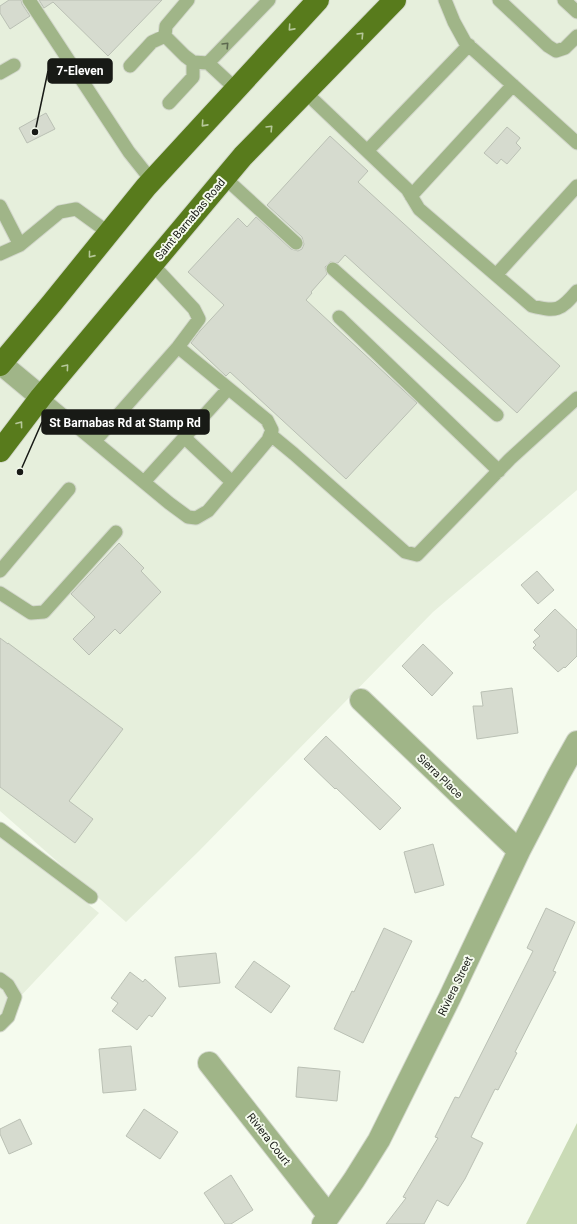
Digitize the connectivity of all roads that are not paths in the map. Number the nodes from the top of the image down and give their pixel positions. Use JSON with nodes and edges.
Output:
{"nodes":[{"id":1,"x":29,"y":0,"type":"edge"},
{"id":2,"x":188,"y":0,"type":"edge"},
{"id":3,"x":269,"y":0,"type":"edge"},
{"id":4,"x":318,"y":0,"type":"edge"},
{"id":5,"x":395,"y":0,"type":"edge"},
{"id":6,"x":445,"y":0,"type":"edge"},
{"id":7,"x":499,"y":0,"type":"edge"},
{"id":8,"x":564,"y":0,"type":"edge"},
{"id":9,"x":577,"y":12,"type":"edge"},
{"id":10,"x":165,"y":36,"type":"junction"},
{"id":11,"x":577,"y":36,"type":"edge"},
{"id":12,"x":469,"y":45,"type":"junction"},
{"id":13,"x":193,"y":62,"type":"junction"},
{"id":14,"x":208,"y":63,"type":"junction"},
{"id":15,"x":14,"y":65,"type":"dead end"},
{"id":16,"x":130,"y":66,"type":"dead end"},
{"id":17,"x":0,"y":74,"type":"edge"},
{"id":18,"x":513,"y":85,"type":"junction"},
{"id":19,"x":236,"y":89,"type":"junction"},
{"id":20,"x":305,"y":92,"type":"junction"},
{"id":21,"x":169,"y":103,"type":"dead end"},
{"id":22,"x":577,"y":143,"type":"edge"},
{"id":23,"x":367,"y":151,"type":"junction"},
{"id":24,"x":225,"y":178,"type":"junction"},
{"id":25,"x":152,"y":181,"type":"junction"},
{"id":26,"x":577,"y":186,"type":"edge"},
{"id":27,"x":412,"y":196,"type":"junction"},
{"id":28,"x":0,"y":206,"type":"edge"},
{"id":29,"x":109,"y":233,"type":"junction"},
{"id":30,"x":296,"y":243,"type":"dead end"},
{"id":31,"x":20,"y":245,"type":"junction"},
{"id":32,"x":0,"y":254,"type":"edge"},
{"id":33,"x":152,"y":264,"type":"junction"},
{"id":34,"x":332,"y":269,"type":"dead end"},
{"id":35,"x":496,"y":275,"type":"junction"},
{"id":36,"x":577,"y":291,"type":"edge"},
{"id":37,"x":339,"y":316,"type":"dead end"},
{"id":38,"x":178,"y":347,"type":"junction"},
{"id":39,"x":0,"y":364,"type":"edge"},
{"id":40,"x":228,"y":388,"type":"junction"},
{"id":41,"x":41,"y":397,"type":"junction"},
{"id":42,"x":577,"y":398,"type":"edge"},
{"id":43,"x":497,"y":415,"type":"dead end"},
{"id":44,"x":271,"y":435,"type":"junction"},
{"id":45,"x":185,"y":438,"type":"junction"},
{"id":46,"x":95,"y":442,"type":"junction"},
{"id":47,"x":0,"y":451,"type":"edge"},
{"id":48,"x":499,"y":471,"type":"junction"},
{"id":49,"x":144,"y":482,"type":"junction"},
{"id":50,"x":232,"y":482,"type":"junction"},
{"id":51,"x":69,"y":489,"type":"dead end"},
{"id":52,"x":116,"y":532,"type":"dead end"},
{"id":53,"x":0,"y":571,"type":"edge"},
{"id":54,"x":0,"y":593,"type":"edge"},
{"id":55,"x":361,"y":700,"type":"dead end"},
{"id":56,"x":577,"y":742,"type":"edge"},
{"id":57,"x":0,"y":829,"type":"edge"},
{"id":58,"x":519,"y":851,"type":"junction"},
{"id":59,"x":91,"y":897,"type":"dead end"},
{"id":60,"x":0,"y":979,"type":"edge"},
{"id":61,"x":0,"y":1025,"type":"edge"},
{"id":62,"x":209,"y":1063,"type":"dead end"},
{"id":63,"x":326,"y":1220,"type":"edge"}],
"edges":[{"from":1,"to":25,"type":"lane"},
{"from":2,"to":10,"type":"lane"},
{"from":14,"to":3,"type":"lane","one_way":true},
{"from":4,"to":19,"type":"main road","one_way":true},
{"from":20,"to":5,"type":"main road","name":"Saint Barnabas Road","one_way":true},
{"from":6,"to":12,"type":"lane"},
{"from":7,"to":11,"type":"lane"},
{"from":8,"to":9,"type":"lane"},
{"from":10,"to":13,"type":"lane"},
{"from":10,"to":16,"type":"lane"},
{"from":12,"to":18,"type":"lane"},
{"from":12,"to":23,"type":"lane"},
{"from":13,"to":14,"type":"lane"},
{"from":13,"to":21,"type":"lane"},
{"from":14,"to":19,"type":"lane"},
{"from":15,"to":17,"type":"lane"},
{"from":18,"to":22,"type":"lane"},
{"from":18,"to":27,"type":"lane"},
{"from":19,"to":25,"type":"main road","one_way":true},
{"from":20,"to":23,"type":"lane"},
{"from":24,"to":20,"type":"main road","name":"Saint Barnabas Road","one_way":true},
{"from":23,"to":27,"type":"lane"},
{"from":24,"to":30,"type":"lane"},
{"from":24,"to":33,"type":"main road","name":"Saint Barnabas Road"},
{"from":25,"to":29,"type":"main road"},
{"from":26,"to":35,"type":"lane"},
{"from":27,"to":35,"type":"lane"},
{"from":28,"to":31,"type":"lane"},
{"from":29,"to":31,"type":"lane"},
{"from":29,"to":39,"type":"main road","one_way":true},
{"from":31,"to":32,"type":"lane"},
{"from":33,"to":38,"type":"lane"},
{"from":41,"to":33,"type":"main road","name":"Saint Barnabas Road","one_way":true},
{"from":34,"to":43,"type":"lane"},
{"from":35,"to":36,"type":"lane"},
{"from":37,"to":48,"type":"lane"},
{"from":38,"to":40,"type":"lane"},
{"from":38,"to":46,"type":"lane"},
{"from":39,"to":41,"type":"street"},
{"from":40,"to":44,"type":"lane"},
{"from":40,"to":45,"type":"lane"},
{"from":41,"to":46,"type":"lane"},
{"from":47,"to":41,"type":"main road","name":"Saint Barnabas Road","one_way":true},
{"from":42,"to":48,"type":"lane"},
{"from":44,"to":48,"type":"lane"},
{"from":44,"to":50,"type":"lane"},
{"from":45,"to":49,"type":"lane"},
{"from":45,"to":50,"type":"lane"},
{"from":46,"to":49,"type":"lane"},
{"from":49,"to":50,"type":"lane"},
{"from":51,"to":53,"type":"lane"},
{"from":52,"to":54,"type":"lane"},
{"from":55,"to":58,"type":"street","name":"Sierra Place"},
{"from":56,"to":58,"type":"street","name":"Riviera Street"},
{"from":57,"to":59,"type":"lane"},
{"from":58,"to":63,"type":"street","name":"Riviera Street"},
{"from":60,"to":61,"type":"lane"},
{"from":62,"to":63,"type":"street","name":"Riviera Court"}]}
